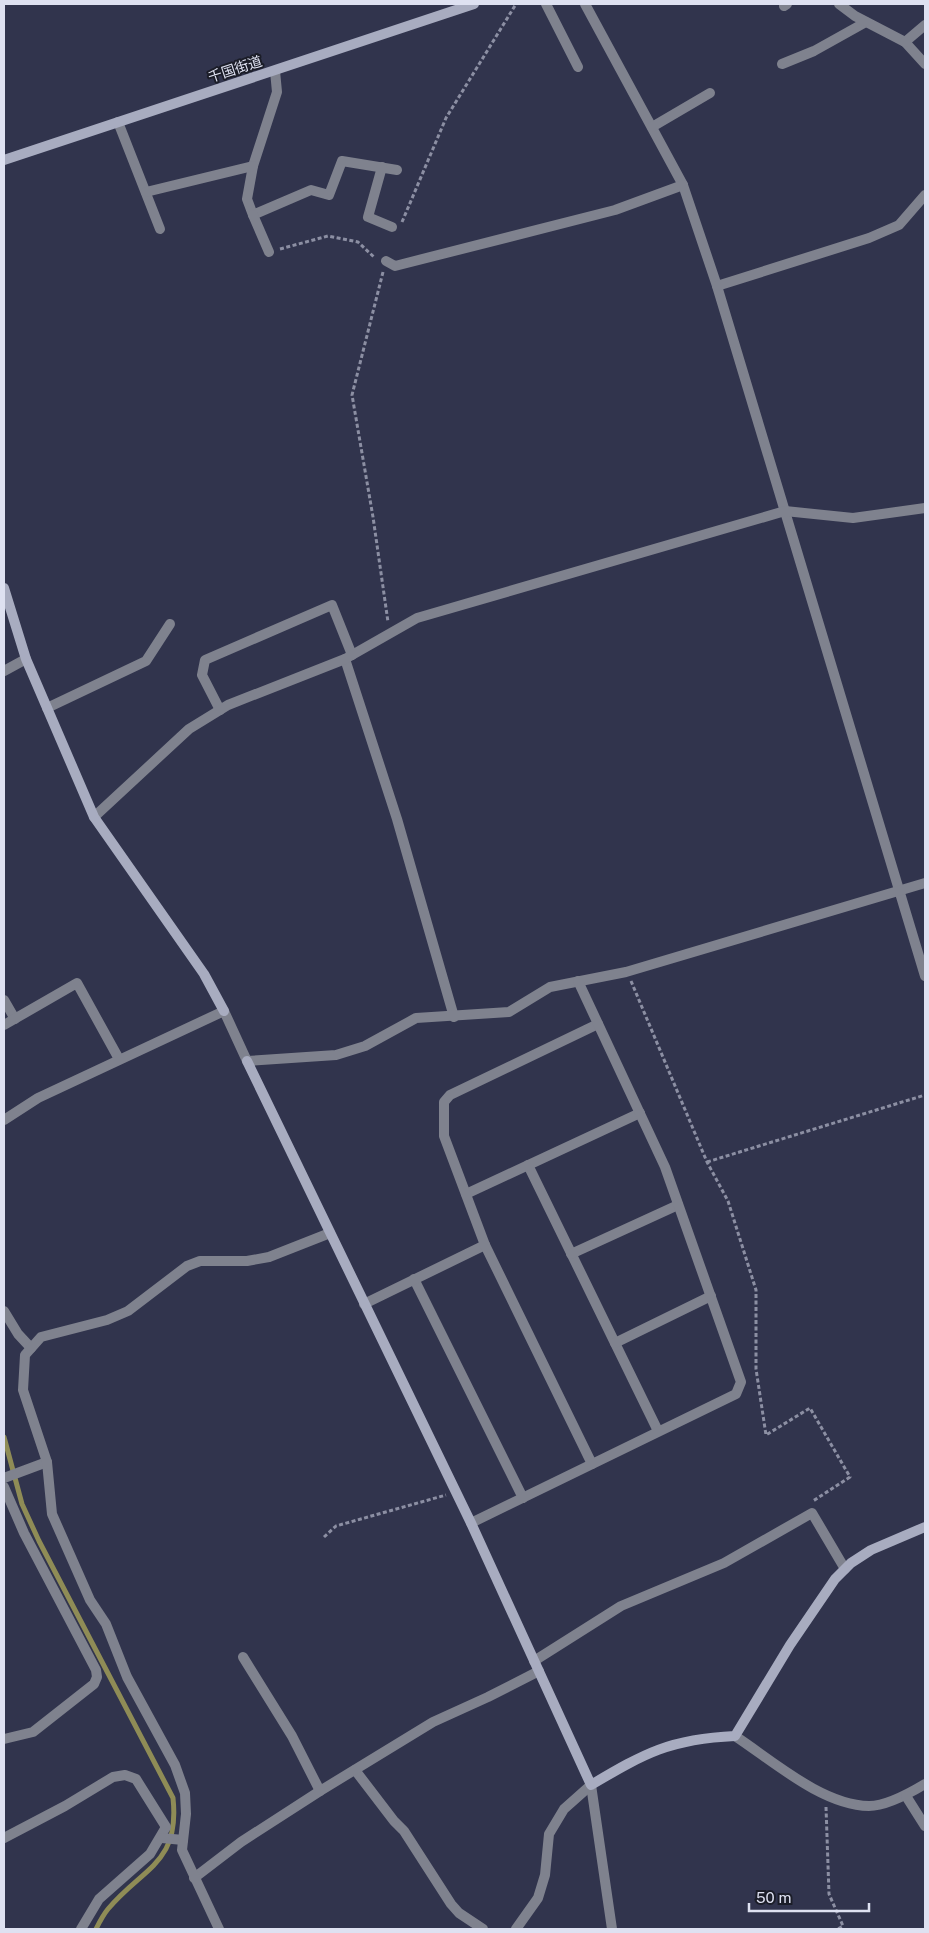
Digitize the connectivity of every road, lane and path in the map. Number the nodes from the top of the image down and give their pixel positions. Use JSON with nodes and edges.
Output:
{"nodes":[{"id":1,"x":474,"y":4,"type":"edge"},
{"id":2,"x":516,"y":4,"type":"edge"},
{"id":3,"x":546,"y":4,"type":"edge"},
{"id":4,"x":585,"y":4,"type":"edge"},
{"id":5,"x":839,"y":4,"type":"edge"},
{"id":6,"x":866,"y":22,"type":"junction"},
{"id":7,"x":925,"y":25,"type":"edge"},
{"id":8,"x":905,"y":42,"type":"junction"},
{"id":9,"x":782,"y":64,"type":"dead end"},
{"id":10,"x":925,"y":64,"type":"edge"},
{"id":11,"x":578,"y":67,"type":"dead end"},
{"id":12,"x":275,"y":71,"type":"junction"},
{"id":13,"x":710,"y":93,"type":"dead end"},
{"id":14,"x":118,"y":122,"type":"junction"},
{"id":15,"x":652,"y":127,"type":"junction"},
{"id":16,"x":4,"y":160,"type":"edge"},
{"id":17,"x":252,"y":166,"type":"junction"},
{"id":18,"x":382,"y":167,"type":"junction"},
{"id":19,"x":397,"y":170,"type":"dead end"},
{"id":20,"x":683,"y":185,"type":"junction"},
{"id":21,"x":146,"y":192,"type":"junction"},
{"id":22,"x":925,"y":195,"type":"edge"},
{"id":23,"x":254,"y":215,"type":"junction"},
{"id":24,"x":396,"y":226,"type":"joint"},
{"id":25,"x":160,"y":229,"type":"dead end"},
{"id":26,"x":269,"y":252,"type":"joint"},
{"id":27,"x":386,"y":261,"type":"junction"},
{"id":28,"x":717,"y":286,"type":"junction"},
{"id":29,"x":925,"y":508,"type":"edge"},
{"id":30,"x":785,"y":511,"type":"junction"},
{"id":31,"x":4,"y":588,"type":"edge"},
{"id":32,"x":170,"y":624,"type":"dead end"},
{"id":33,"x":390,"y":635,"type":"junction"},
{"id":34,"x":348,"y":657,"type":"junction"},
{"id":35,"x":26,"y":659,"type":"junction"},
{"id":36,"x":4,"y":671,"type":"edge"},
{"id":37,"x":48,"y":708,"type":"junction"},
{"id":38,"x":220,"y":710,"type":"junction"},
{"id":39,"x":94,"y":816,"type":"junction"},
{"id":40,"x":925,"y":883,"type":"edge"},
{"id":41,"x":899,"y":889,"type":"junction"},
{"id":42,"x":626,"y":972,"type":"junction"},
{"id":43,"x":925,"y":976,"type":"edge"},
{"id":44,"x":578,"y":981,"type":"junction"},
{"id":45,"x":4,"y":1000,"type":"edge"},
{"id":46,"x":224,"y":1011,"type":"junction"},
{"id":47,"x":454,"y":1017,"type":"junction"},
{"id":48,"x":15,"y":1019,"type":"junction"},
{"id":49,"x":598,"y":1024,"type":"junction"},
{"id":50,"x":4,"y":1025,"type":"edge"},
{"id":51,"x":119,"y":1058,"type":"junction"},
{"id":52,"x":247,"y":1062,"type":"junction"},
{"id":53,"x":925,"y":1095,"type":"edge"},
{"id":54,"x":640,"y":1113,"type":"junction"},
{"id":55,"x":4,"y":1120,"type":"edge"},
{"id":56,"x":707,"y":1162,"type":"junction"},
{"id":57,"x":528,"y":1165,"type":"junction"},
{"id":58,"x":466,"y":1194,"type":"junction"},
{"id":59,"x":678,"y":1205,"type":"junction"},
{"id":60,"x":330,"y":1233,"type":"junction"},
{"id":61,"x":485,"y":1245,"type":"junction"},
{"id":62,"x":571,"y":1254,"type":"junction"},
{"id":63,"x":414,"y":1279,"type":"junction"},
{"id":64,"x":711,"y":1296,"type":"junction"},
{"id":65,"x":364,"y":1304,"type":"junction"},
{"id":66,"x":4,"y":1311,"type":"edge"},
{"id":67,"x":615,"y":1343,"type":"junction"},
{"id":68,"x":31,"y":1348,"type":"junction"},
{"id":69,"x":658,"y":1432,"type":"junction"},
{"id":70,"x":46,"y":1462,"type":"junction"},
{"id":71,"x":592,"y":1464,"type":"junction"},
{"id":72,"x":6,"y":1477,"type":"edge"},
{"id":73,"x":4,"y":1487,"type":"edge"},
{"id":74,"x":456,"y":1492,"type":"junction"},
{"id":75,"x":522,"y":1498,"type":"junction"},
{"id":76,"x":812,"y":1512,"type":"junction"},
{"id":77,"x":471,"y":1523,"type":"junction"},
{"id":78,"x":925,"y":1527,"type":"edge"},
{"id":79,"x":324,"y":1537,"type":"dead end"},
{"id":80,"x":845,"y":1569,"type":"junction"},
{"id":81,"x":243,"y":1657,"type":"dead end"},
{"id":82,"x":534,"y":1660,"type":"junction"},
{"id":83,"x":539,"y":1671,"type":"junction"},
{"id":84,"x":735,"y":1736,"type":"junction"},
{"id":85,"x":4,"y":1739,"type":"edge"},
{"id":86,"x":355,"y":1770,"type":"junction"},
{"id":87,"x":925,"y":1784,"type":"edge"},
{"id":88,"x":591,"y":1786,"type":"junction"},
{"id":89,"x":320,"y":1791,"type":"junction"},
{"id":90,"x":826,"y":1796,"type":"junction"},
{"id":91,"x":906,"y":1796,"type":"junction"},
{"id":92,"x":925,"y":1826,"type":"edge"},
{"id":93,"x":4,"y":1838,"type":"edge"},
{"id":94,"x":162,"y":1838,"type":"junction"},
{"id":95,"x":183,"y":1840,"type":"junction"},
{"id":96,"x":194,"y":1878,"type":"junction"},
{"id":97,"x":81,"y":1929,"type":"edge"},
{"id":98,"x":219,"y":1929,"type":"edge"},
{"id":99,"x":483,"y":1929,"type":"edge"},
{"id":100,"x":516,"y":1929,"type":"edge"},
{"id":101,"x":612,"y":1929,"type":"edge"},
{"id":102,"x":838,"y":1929,"type":"edge"}],
"edges":[{"from":1,"to":12,"type":"street","name":"千国街道"},
{"from":2,"to":24,"type":"path"},
{"from":3,"to":11,"type":"street"},
{"from":4,"to":15,"type":"street"},
{"from":5,"to":6,"type":"street"},
{"from":6,"to":8,"type":"street"},
{"from":6,"to":9,"type":"street"},
{"from":7,"to":8,"type":"street"},
{"from":8,"to":10,"type":"street"},
{"from":12,"to":14,"type":"street","name":"千国街道"},
{"from":12,"to":17,"type":"street"},
{"from":13,"to":15,"type":"street"},
{"from":14,"to":16,"type":"street","name":"千国街道"},
{"from":14,"to":21,"type":"street"},
{"from":15,"to":20,"type":"street"},
{"from":17,"to":21,"type":"street"},
{"from":17,"to":23,"type":"street"},
{"from":18,"to":19,"type":"street"},
{"from":18,"to":23,"type":"street"},
{"from":18,"to":24,"type":"street"},
{"from":20,"to":27,"type":"street"},
{"from":20,"to":28,"type":"street"},
{"from":21,"to":25,"type":"street"},
{"from":22,"to":28,"type":"street"},
{"from":23,"to":26,"type":"street"},
{"from":26,"to":27,"type":"path"},
{"from":27,"to":33,"type":"path"},
{"from":28,"to":30,"type":"street"},
{"from":29,"to":30,"type":"street"},
{"from":30,"to":33,"type":"street"},
{"from":30,"to":41,"type":"street"},
{"from":31,"to":35,"type":"street"},
{"from":32,"to":37,"type":"street"},
{"from":33,"to":34,"type":"street"},
{"from":34,"to":38,"type":"street"},
{"from":34,"to":38,"type":"street"},
{"from":34,"to":47,"type":"street"},
{"from":35,"to":36,"type":"street"},
{"from":35,"to":37,"type":"street"},
{"from":37,"to":39,"type":"street"},
{"from":38,"to":39,"type":"street"},
{"from":39,"to":46,"type":"street"},
{"from":40,"to":41,"type":"street"},
{"from":41,"to":42,"type":"street"},
{"from":41,"to":43,"type":"street"},
{"from":42,"to":44,"type":"street"},
{"from":42,"to":56,"type":"path"},
{"from":44,"to":47,"type":"street"},
{"from":44,"to":49,"type":"street"},
{"from":45,"to":48,"type":"street"},
{"from":46,"to":51,"type":"street"},
{"from":46,"to":52,"type":"street"},
{"from":47,"to":52,"type":"street"},
{"from":48,"to":50,"type":"street"},
{"from":48,"to":51,"type":"street"},
{"from":49,"to":54,"type":"street"},
{"from":49,"to":58,"type":"street"},
{"from":51,"to":55,"type":"street"},
{"from":52,"to":60,"type":"street"},
{"from":53,"to":56,"type":"path"},
{"from":54,"to":57,"type":"street"},
{"from":54,"to":59,"type":"street"},
{"from":56,"to":76,"type":"path"},
{"from":57,"to":58,"type":"street"},
{"from":57,"to":62,"type":"street"},
{"from":58,"to":61,"type":"street"},
{"from":59,"to":62,"type":"street"},
{"from":59,"to":64,"type":"street"},
{"from":60,"to":65,"type":"street"},
{"from":60,"to":68,"type":"street"},
{"from":61,"to":63,"type":"street"},
{"from":61,"to":71,"type":"street"},
{"from":62,"to":67,"type":"street"},
{"from":63,"to":65,"type":"street"},
{"from":63,"to":75,"type":"street"},
{"from":64,"to":67,"type":"street"},
{"from":64,"to":69,"type":"street"},
{"from":65,"to":74,"type":"street"},
{"from":66,"to":68,"type":"street"},
{"from":67,"to":69,"type":"street"},
{"from":68,"to":70,"type":"street"},
{"from":69,"to":71,"type":"street"},
{"from":70,"to":72,"type":"street"},
{"from":70,"to":95,"type":"street"},
{"from":71,"to":75,"type":"street"},
{"from":73,"to":85,"type":"street"},
{"from":74,"to":77,"type":"street"},
{"from":74,"to":79,"type":"path"},
{"from":75,"to":77,"type":"street"},
{"from":76,"to":80,"type":"street"},
{"from":76,"to":82,"type":"street"},
{"from":77,"to":82,"type":"street"},
{"from":78,"to":80,"type":"street"},
{"from":80,"to":84,"type":"street"},
{"from":81,"to":89,"type":"street"},
{"from":82,"to":83,"type":"street"},
{"from":83,"to":86,"type":"street"},
{"from":83,"to":88,"type":"street"},
{"from":84,"to":88,"type":"street"},
{"from":84,"to":90,"type":"street"},
{"from":86,"to":89,"type":"street"},
{"from":86,"to":99,"type":"street"},
{"from":87,"to":91,"type":"street"},
{"from":88,"to":100,"type":"street"},
{"from":88,"to":101,"type":"street"},
{"from":89,"to":96,"type":"street"},
{"from":90,"to":91,"type":"street"},
{"from":90,"to":102,"type":"path"},
{"from":91,"to":92,"type":"street"},
{"from":93,"to":94,"type":"street"},
{"from":94,"to":95,"type":"street"},
{"from":94,"to":97,"type":"street"},
{"from":95,"to":96,"type":"street"},
{"from":96,"to":98,"type":"street"}]}
